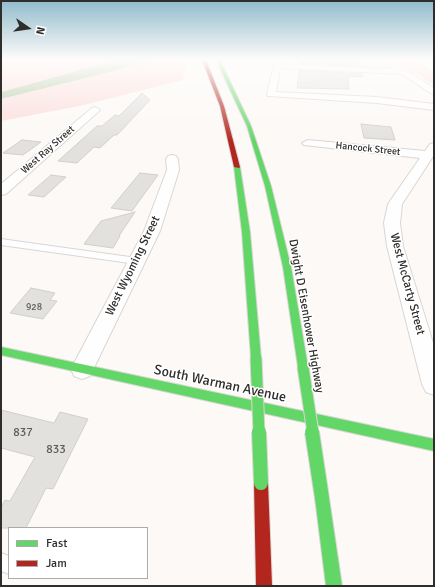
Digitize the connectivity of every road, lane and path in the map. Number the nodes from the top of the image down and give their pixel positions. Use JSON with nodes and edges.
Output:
{"nodes":[{"id":1,"x":215,"y":87,"type":"edge"},
{"id":2,"x":231,"y":87,"type":"edge"},
{"id":3,"x":272,"y":87,"type":"edge"},
{"id":4,"x":434,"y":107,"type":"edge"},
{"id":5,"x":95,"y":110,"type":"dead end"},
{"id":6,"x":308,"y":143,"type":"dead end"},
{"id":7,"x":431,"y":151,"type":"edge"},
{"id":8,"x":172,"y":159,"type":"dead end"},
{"id":9,"x":1,"y":191,"type":"edge"},
{"id":10,"x":1,"y":242,"type":"edge"},
{"id":11,"x":137,"y":261,"type":"junction"},
{"id":12,"x":1,"y":351,"type":"edge"},
{"id":13,"x":82,"y":368,"type":"junction"},
{"id":14,"x":434,"y":384,"type":"edge"},
{"id":15,"x":434,"y":445,"type":"edge"},
{"id":16,"x":264,"y":586,"type":"edge"},
{"id":17,"x":334,"y":586,"type":"edge"}],
"edges":[{"from":1,"to":16,"type":"main road","bridge":true},
{"from":2,"to":17,"type":"main road","name":"Dwight D Eisenhower Highway","bridge":true},
{"from":3,"to":4,"type":"street"},
{"from":5,"to":9,"type":"street","name":"West Ray Street"},
{"from":6,"to":7,"type":"street","name":"Hancock Street"},
{"from":7,"to":14,"type":"street","name":"West McCarty Street"},
{"from":8,"to":11,"type":"street","name":"West Wyoming Street"},
{"from":10,"to":11,"type":"lane"},
{"from":11,"to":13,"type":"street","name":"West Wyoming Street"},
{"from":12,"to":13,"type":"main road","name":"South Warman Avenue"},
{"from":13,"to":15,"type":"main road","name":"South Warman Avenue"}]}
